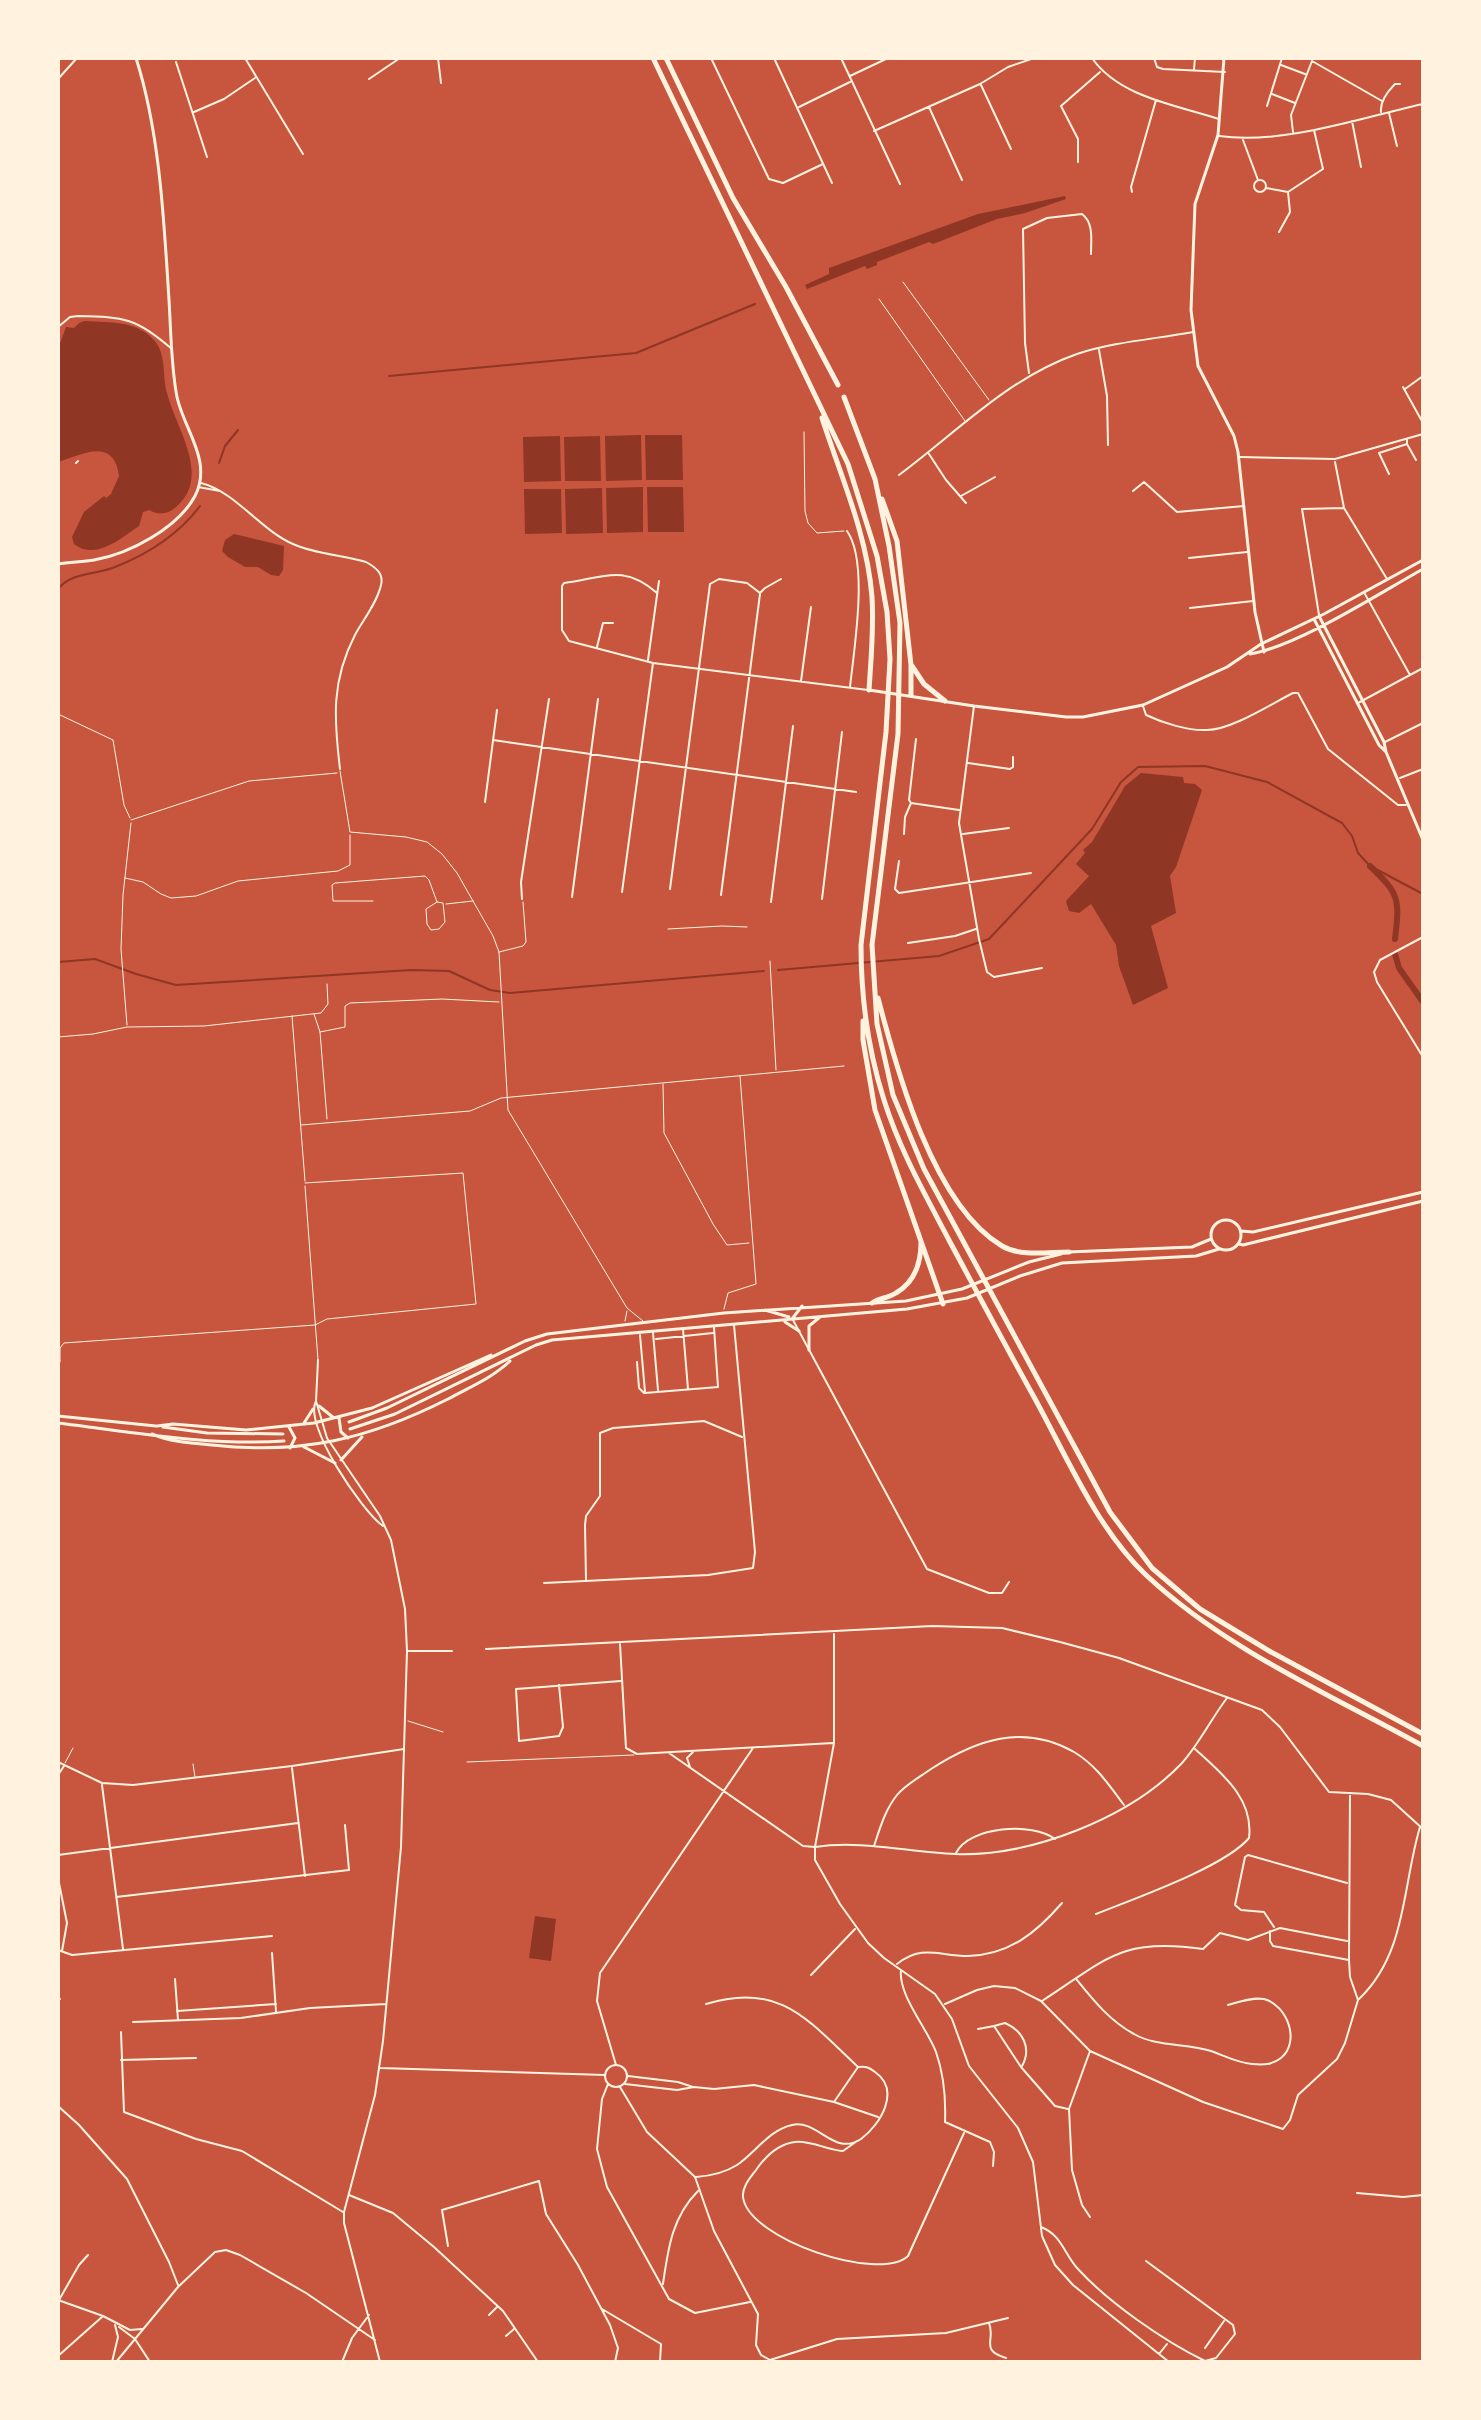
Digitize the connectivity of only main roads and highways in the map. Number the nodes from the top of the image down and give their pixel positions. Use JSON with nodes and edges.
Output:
{"nodes":[{"id":1,"x":136,"y":58,"type":"edge"},
{"id":2,"x":653,"y":58,"type":"edge"},
{"id":3,"x":666,"y":58,"type":"edge"},
{"id":4,"x":1224,"y":58,"type":"edge"},
{"id":5,"x":838,"y":385,"type":"dead end"},
{"id":6,"x":844,"y":397,"type":"dead end"},
{"id":7,"x":817,"y":402,"type":"junction"},
{"id":8,"x":875,"y":479,"type":"junction"},
{"id":9,"x":1421,"y":561,"type":"edge"},
{"id":10,"x":58,"y":564,"type":"edge"},
{"id":11,"x":1423,"y":569,"type":"edge"},
{"id":12,"x":1319,"y":616,"type":"junction"},
{"id":13,"x":1314,"y":619,"type":"junction"},
{"id":14,"x":1323,"y":624,"type":"junction"},
{"id":15,"x":1318,"y":627,"type":"junction"},
{"id":16,"x":1261,"y":644,"type":"junction"},
{"id":17,"x":1264,"y":652,"type":"junction"},
{"id":18,"x":1250,"y":654,"type":"junction"},
{"id":19,"x":911,"y":665,"type":"junction"},
{"id":20,"x":869,"y":690,"type":"joint"},
{"id":21,"x":911,"y":695,"type":"junction"},
{"id":22,"x":945,"y":701,"type":"junction"},
{"id":23,"x":1382,"y":744,"type":"junction"},
{"id":24,"x":1423,"y":840,"type":"edge"},
{"id":25,"x":874,"y":985,"type":"junction"},
{"id":26,"x":864,"y":1008,"type":"junction"},
{"id":27,"x":1423,"y":1192,"type":"edge"},
{"id":28,"x":1423,"y":1201,"type":"edge"},
{"id":29,"x":1241,"y":1231,"type":"junction"},
{"id":30,"x":921,"y":1235,"type":"junction"},
{"id":31,"x":1211,"y":1239,"type":"junction"},
{"id":32,"x":1239,"y":1244,"type":"junction"},
{"id":33,"x":1219,"y":1249,"type":"junction"},
{"id":34,"x":1069,"y":1252,"type":"junction"},
{"id":35,"x":940,"y":1294,"type":"junction"},
{"id":36,"x":872,"y":1303,"type":"junction"},
{"id":37,"x":943,"y":1304,"type":"junction"},
{"id":38,"x":803,"y":1306,"type":"junction"},
{"id":39,"x":762,"y":1310,"type":"junction"},
{"id":40,"x":823,"y":1315,"type":"junction"},
{"id":41,"x":792,"y":1319,"type":"junction"},
{"id":42,"x":781,"y":1320,"type":"junction"},
{"id":43,"x":799,"y":1331,"type":"road end"},
{"id":44,"x":809,"y":1350,"type":"road end"},
{"id":45,"x":496,"y":1355,"type":"junction"},
{"id":46,"x":513,"y":1358,"type":"junction"},
{"id":47,"x":317,"y":1403,"type":"road end"},
{"id":48,"x":313,"y":1409,"type":"road end"},
{"id":49,"x":58,"y":1416,"type":"edge"},
{"id":50,"x":337,"y":1418,"type":"junction"},
{"id":51,"x":349,"y":1422,"type":"dead end"},
{"id":52,"x":58,"y":1423,"type":"edge"},
{"id":53,"x":301,"y":1425,"type":"junction"},
{"id":54,"x":157,"y":1426,"type":"junction"},
{"id":55,"x":289,"y":1427,"type":"junction"},
{"id":56,"x":350,"y":1429,"type":"dead end"},
{"id":57,"x":152,"y":1434,"type":"junction"},
{"id":58,"x":283,"y":1434,"type":"dead end"},
{"id":59,"x":365,"y":1435,"type":"junction"},
{"id":60,"x":348,"y":1438,"type":"junction"},
{"id":61,"x":284,"y":1441,"type":"dead end"},
{"id":62,"x":304,"y":1447,"type":"junction"},
{"id":63,"x":289,"y":1448,"type":"junction"},
{"id":64,"x":341,"y":1460,"type":"road end"},
{"id":65,"x":335,"y":1463,"type":"road end"},
{"id":66,"x":1423,"y":1734,"type":"edge"},
{"id":67,"x":1423,"y":1746,"type":"edge"}],
"edges":[{"from":1,"to":10,"type":"main road"},
{"from":2,"to":7,"type":"highway"},
{"from":3,"to":5,"type":"highway"},
{"from":4,"to":16,"type":"main road"},
{"from":6,"to":8,"type":"highway"},
{"from":7,"to":20,"type":"highway"},
{"from":7,"to":26,"type":"highway"},
{"from":8,"to":19,"type":"highway"},
{"from":8,"to":25,"type":"highway"},
{"from":9,"to":12,"type":"main road"},
{"from":11,"to":14,"type":"main road"},
{"from":12,"to":13,"type":"main road"},
{"from":12,"to":14,"type":"main road"},
{"from":13,"to":15,"type":"main road"},
{"from":13,"to":16,"type":"main road"},
{"from":14,"to":15,"type":"main road"},
{"from":14,"to":23,"type":"main road"},
{"from":15,"to":17,"type":"main road"},
{"from":15,"to":23,"type":"main road"},
{"from":16,"to":17,"type":"main road"},
{"from":16,"to":18,"type":"main road"},
{"from":17,"to":18,"type":"main road"},
{"from":18,"to":22,"type":"main road"},
{"from":19,"to":21,"type":"highway"},
{"from":19,"to":22,"type":"highway"},
{"from":20,"to":21,"type":"main road"},
{"from":21,"to":22,"type":"main road"},
{"from":23,"to":24,"type":"main road"},
{"from":25,"to":34,"type":"highway"},
{"from":25,"to":66,"type":"highway"},
{"from":26,"to":30,"type":"highway"},
{"from":26,"to":67,"type":"highway"},
{"from":27,"to":29,"type":"main road"},
{"from":28,"to":32,"type":"main road"},
{"from":29,"to":31,"type":"main road"},
{"from":29,"to":32,"type":"main road"},
{"from":30,"to":35,"type":"highway"},
{"from":30,"to":36,"type":"highway"},
{"from":31,"to":33,"type":"main road"},
{"from":31,"to":34,"type":"main road"},
{"from":32,"to":33,"type":"main road"},
{"from":33,"to":37,"type":"main road"},
{"from":34,"to":35,"type":"main road"},
{"from":35,"to":36,"type":"main road"},
{"from":35,"to":37,"type":"highway"},
{"from":36,"to":38,"type":"main road"},
{"from":37,"to":40,"type":"main road"},
{"from":38,"to":39,"type":"main road"},
{"from":38,"to":41,"type":"main road"},
{"from":39,"to":41,"type":"main road"},
{"from":39,"to":45,"type":"main road"},
{"from":40,"to":41,"type":"main road"},
{"from":40,"to":44,"type":"main road"},
{"from":41,"to":42,"type":"main road"},
{"from":42,"to":43,"type":"main road"},
{"from":42,"to":46,"type":"main road"},
{"from":45,"to":50,"type":"main road"},
{"from":45,"to":51,"type":"main road"},
{"from":46,"to":56,"type":"main road"},
{"from":46,"to":59,"type":"main road"},
{"from":47,"to":50,"type":"main road"},
{"from":48,"to":53,"type":"main road"},
{"from":49,"to":54,"type":"main road"},
{"from":50,"to":53,"type":"main road"},
{"from":50,"to":60,"type":"main road"},
{"from":52,"to":57,"type":"main road"},
{"from":53,"to":55,"type":"main road"},
{"from":54,"to":55,"type":"main road"},
{"from":54,"to":58,"type":"main road"},
{"from":55,"to":63,"type":"main road"},
{"from":57,"to":61,"type":"main road"},
{"from":57,"to":63,"type":"main road"},
{"from":59,"to":60,"type":"main road"},
{"from":59,"to":64,"type":"main road"},
{"from":60,"to":62,"type":"main road"},
{"from":62,"to":63,"type":"main road"},
{"from":62,"to":65,"type":"main road"}]}
